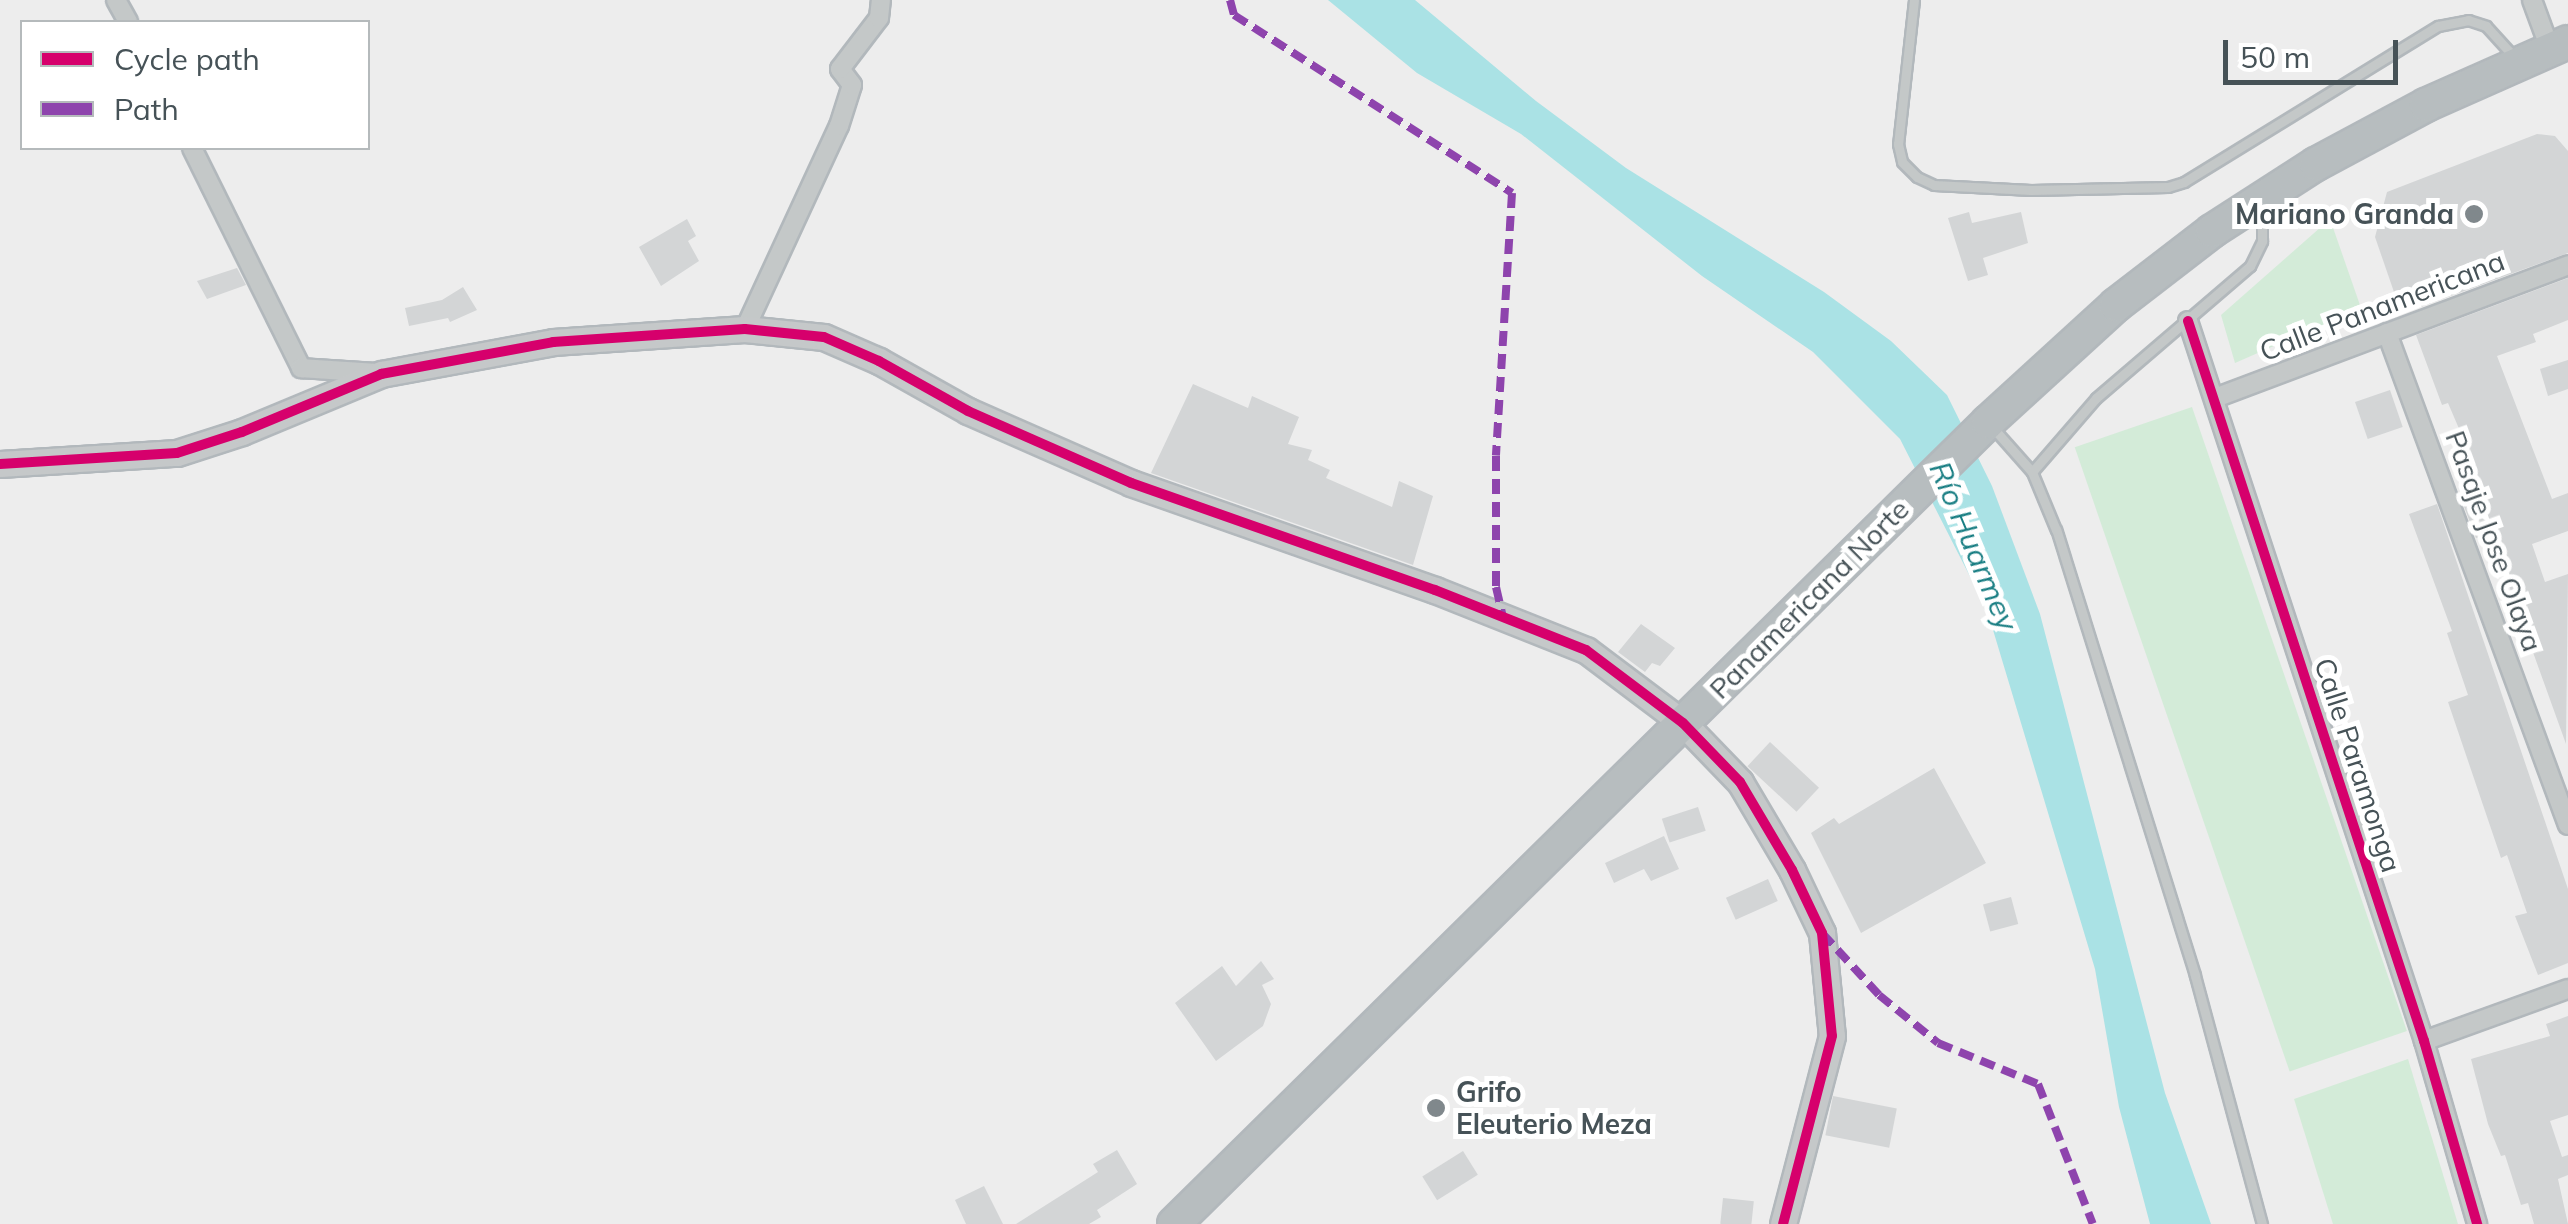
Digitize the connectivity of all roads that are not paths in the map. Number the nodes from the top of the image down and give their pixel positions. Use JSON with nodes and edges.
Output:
{"nodes":[{"id":1,"x":880,"y":0,"type":"edge"},
{"id":2,"x":1914,"y":0,"type":"edge"},
{"id":3,"x":2532,"y":0,"type":"edge"},
{"id":4,"x":2559,"y":46,"type":"edge"},
{"id":5,"x":2519,"y":63,"type":"junction"},
{"id":6,"x":193,"y":150,"type":"edge"},
{"id":7,"x":2262,"y":196,"type":"junction"},
{"id":8,"x":2568,"y":265,"type":"edge"},
{"id":9,"x":2188,"y":322,"type":"junction"},
{"id":10,"x":745,"y":330,"type":"junction"},
{"id":11,"x":2387,"y":333,"type":"junction"},
{"id":12,"x":382,"y":374,"type":"junction"},
{"id":13,"x":2215,"y":398,"type":"junction"},
{"id":14,"x":1988,"y":422,"type":"junction"},
{"id":15,"x":0,"y":464,"type":"edge"},
{"id":16,"x":2032,"y":472,"type":"junction"},
{"id":17,"x":1684,"y":724,"type":"junction"},
{"id":18,"x":2568,"y":825,"type":"edge"},
{"id":19,"x":2568,"y":989,"type":"edge"},
{"id":20,"x":2424,"y":1040,"type":"junction"},
{"id":21,"x":1174,"y":1224,"type":"edge"},
{"id":22,"x":1783,"y":1224,"type":"edge"},
{"id":23,"x":2262,"y":1224,"type":"edge"},
{"id":24,"x":2477,"y":1224,"type":"edge"}],
"edges":[{"from":1,"to":10,"type":"street"},
{"from":2,"to":5,"type":"lane"},
{"from":3,"to":4,"type":"street"},
{"from":4,"to":5,"type":"highway","name":"Panamericana Norte"},
{"from":5,"to":7,"type":"highway","name":"Panamericana Norte"},
{"from":6,"to":12,"type":"street"},
{"from":7,"to":9,"type":"lane"},
{"from":7,"to":14,"type":"highway","name":"Panamericana Norte"},
{"from":8,"to":11,"type":"street","name":"Calle Panamericana"},
{"from":9,"to":13,"type":"street","name":"Calle Paramonga"},
{"from":9,"to":16,"type":"lane"},
{"from":10,"to":12,"type":"street"},
{"from":10,"to":17,"type":"street"},
{"from":11,"to":13,"type":"street","name":"Calle Panamericana"},
{"from":11,"to":18,"type":"street","name":"Pasaje Jose Olaya"},
{"from":12,"to":15,"type":"street"},
{"from":13,"to":20,"type":"street","name":"Calle Paramonga"},
{"from":14,"to":16,"type":"lane"},
{"from":14,"to":17,"type":"highway","name":"Panamericana Norte"},
{"from":16,"to":23,"type":"lane"},
{"from":17,"to":21,"type":"highway","name":"Panamericana Norte"},
{"from":17,"to":22,"type":"street"},
{"from":19,"to":20,"type":"street"},
{"from":20,"to":24,"type":"street","name":"Calle Paramonga"}]}
